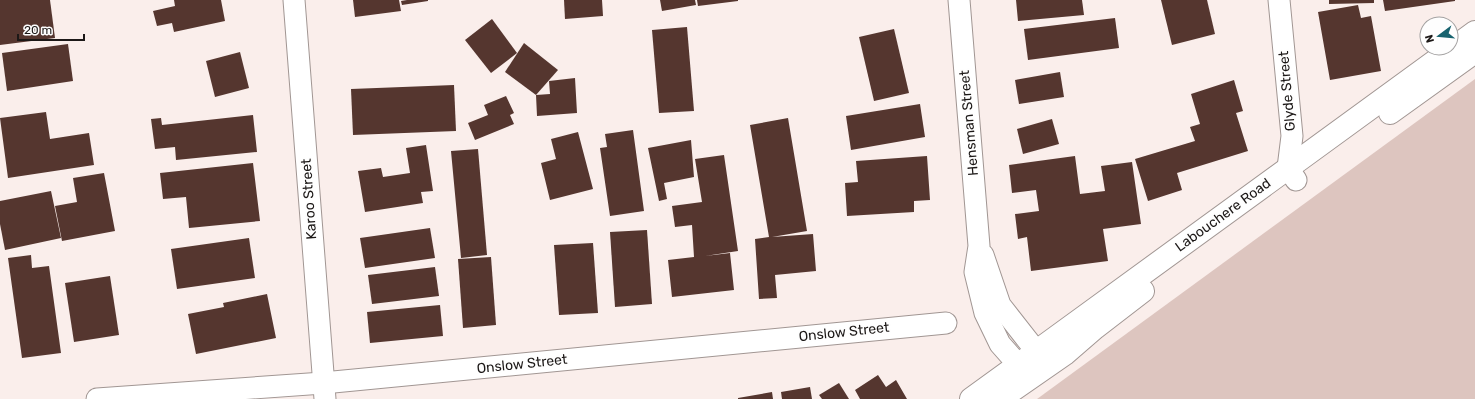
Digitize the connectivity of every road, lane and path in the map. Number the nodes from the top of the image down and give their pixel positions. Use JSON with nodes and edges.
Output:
{"nodes":[{"id":1,"x":294,"y":0,"type":"edge"},
{"id":2,"x":959,"y":0,"type":"edge"},
{"id":3,"x":1279,"y":0,"type":"edge"},
{"id":4,"x":1475,"y":32,"type":"edge"},
{"id":5,"x":1475,"y":52,"type":"edge"},
{"id":6,"x":1292,"y":174,"type":"junction"},
{"id":7,"x":946,"y":322,"type":"dead end"},
{"id":8,"x":1033,"y":365,"type":"junction"},
{"id":9,"x":324,"y":391,"type":"edge"},
{"id":10,"x":97,"y":399,"type":"edge"},
{"id":11,"x":971,"y":399,"type":"edge"},
{"id":12,"x":1000,"y":399,"type":"edge"}],
"edges":[{"from":1,"to":9,"type":"street","name":"Karoo Street"},
{"from":2,"to":8,"type":"street","name":"Hensman Street"},
{"from":3,"to":6,"type":"street","name":"Glyde Street"},
{"from":4,"to":6,"type":"main road","name":"Labouchere Road"},
{"from":5,"to":6,"type":"main road","name":"Labouchere Road"},
{"from":6,"to":8,"type":"main road","name":"Labouchere Road"},
{"from":7,"to":9,"type":"street","name":"Onslow Street"},
{"from":8,"to":11,"type":"main road","name":"Labouchere Road"},
{"from":8,"to":12,"type":"main road","name":"Labouchere Road"},
{"from":9,"to":10,"type":"street","name":"Onslow Street"}]}
